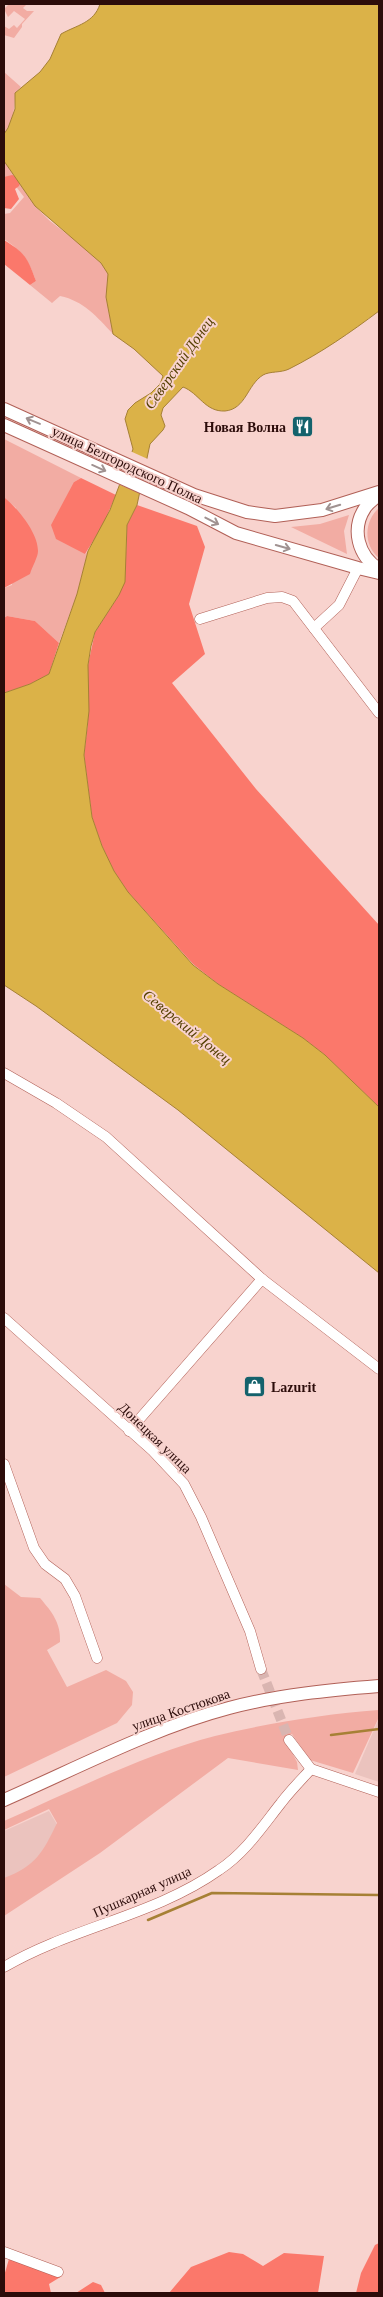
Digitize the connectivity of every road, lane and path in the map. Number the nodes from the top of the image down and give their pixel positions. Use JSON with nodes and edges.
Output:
{"nodes":[{"id":1,"x":4,"y":409,"type":"edge"},
{"id":2,"x":4,"y":425,"type":"edge"},
{"id":3,"x":379,"y":493,"type":"edge"},
{"id":4,"x":358,"y":542,"type":"junction"},
{"id":5,"x":358,"y":568,"type":"junction"},
{"id":6,"x":379,"y":571,"type":"edge"},
{"id":7,"x":200,"y":619,"type":"dead end"},
{"id":8,"x":314,"y":628,"type":"junction"},
{"id":9,"x":379,"y":713,"type":"edge"},
{"id":10,"x":4,"y":1073,"type":"edge"},
{"id":11,"x":262,"y":1279,"type":"junction"},
{"id":12,"x":4,"y":1318,"type":"edge"},
{"id":13,"x":379,"y":1369,"type":"edge"},
{"id":14,"x":129,"y":1431,"type":"junction"},
{"id":15,"x":4,"y":1464,"type":"edge"},
{"id":16,"x":97,"y":1658,"type":"dead end"},
{"id":17,"x":261,"y":1669,"type":"tunnel mouth"},
{"id":18,"x":379,"y":1686,"type":"edge"},
{"id":19,"x":289,"y":1740,"type":"tunnel mouth"},
{"id":20,"x":311,"y":1769,"type":"junction"},
{"id":21,"x":379,"y":1792,"type":"edge"},
{"id":22,"x":4,"y":1800,"type":"edge"},
{"id":23,"x":4,"y":1967,"type":"edge"},
{"id":24,"x":4,"y":2252,"type":"edge"},
{"id":25,"x":58,"y":2272,"type":"dead end"}],
"edges":[{"from":3,"to":1,"type":"main road","name":"улица Белгородского Полка","one_way":true},
{"from":2,"to":5,"type":"main road","name":"улица Белгородского Полка","one_way":true},
{"from":3,"to":4,"type":"main road"},
{"from":4,"to":5,"type":"main road"},
{"from":4,"to":6,"type":"main road"},
{"from":5,"to":6,"type":"main road","name":"улица Белгородского Полка"},
{"from":5,"to":8,"type":"street"},
{"from":7,"to":8,"type":"street"},
{"from":8,"to":9,"type":"street"},
{"from":10,"to":11,"type":"street"},
{"from":11,"to":13,"type":"street"},
{"from":11,"to":14,"type":"street"},
{"from":12,"to":14,"type":"street","name":"Донецкая улица"},
{"from":14,"to":17,"type":"street","name":"Донецкая улица"},
{"from":15,"to":16,"type":"street"},
{"from":18,"to":22,"type":"main road","name":"улица Костюкова"},
{"from":19,"to":20,"type":"street"},
{"from":20,"to":21,"type":"street"},
{"from":20,"to":23,"type":"street","name":"Пушкарная улица"},
{"from":24,"to":25,"type":"street"}]}
